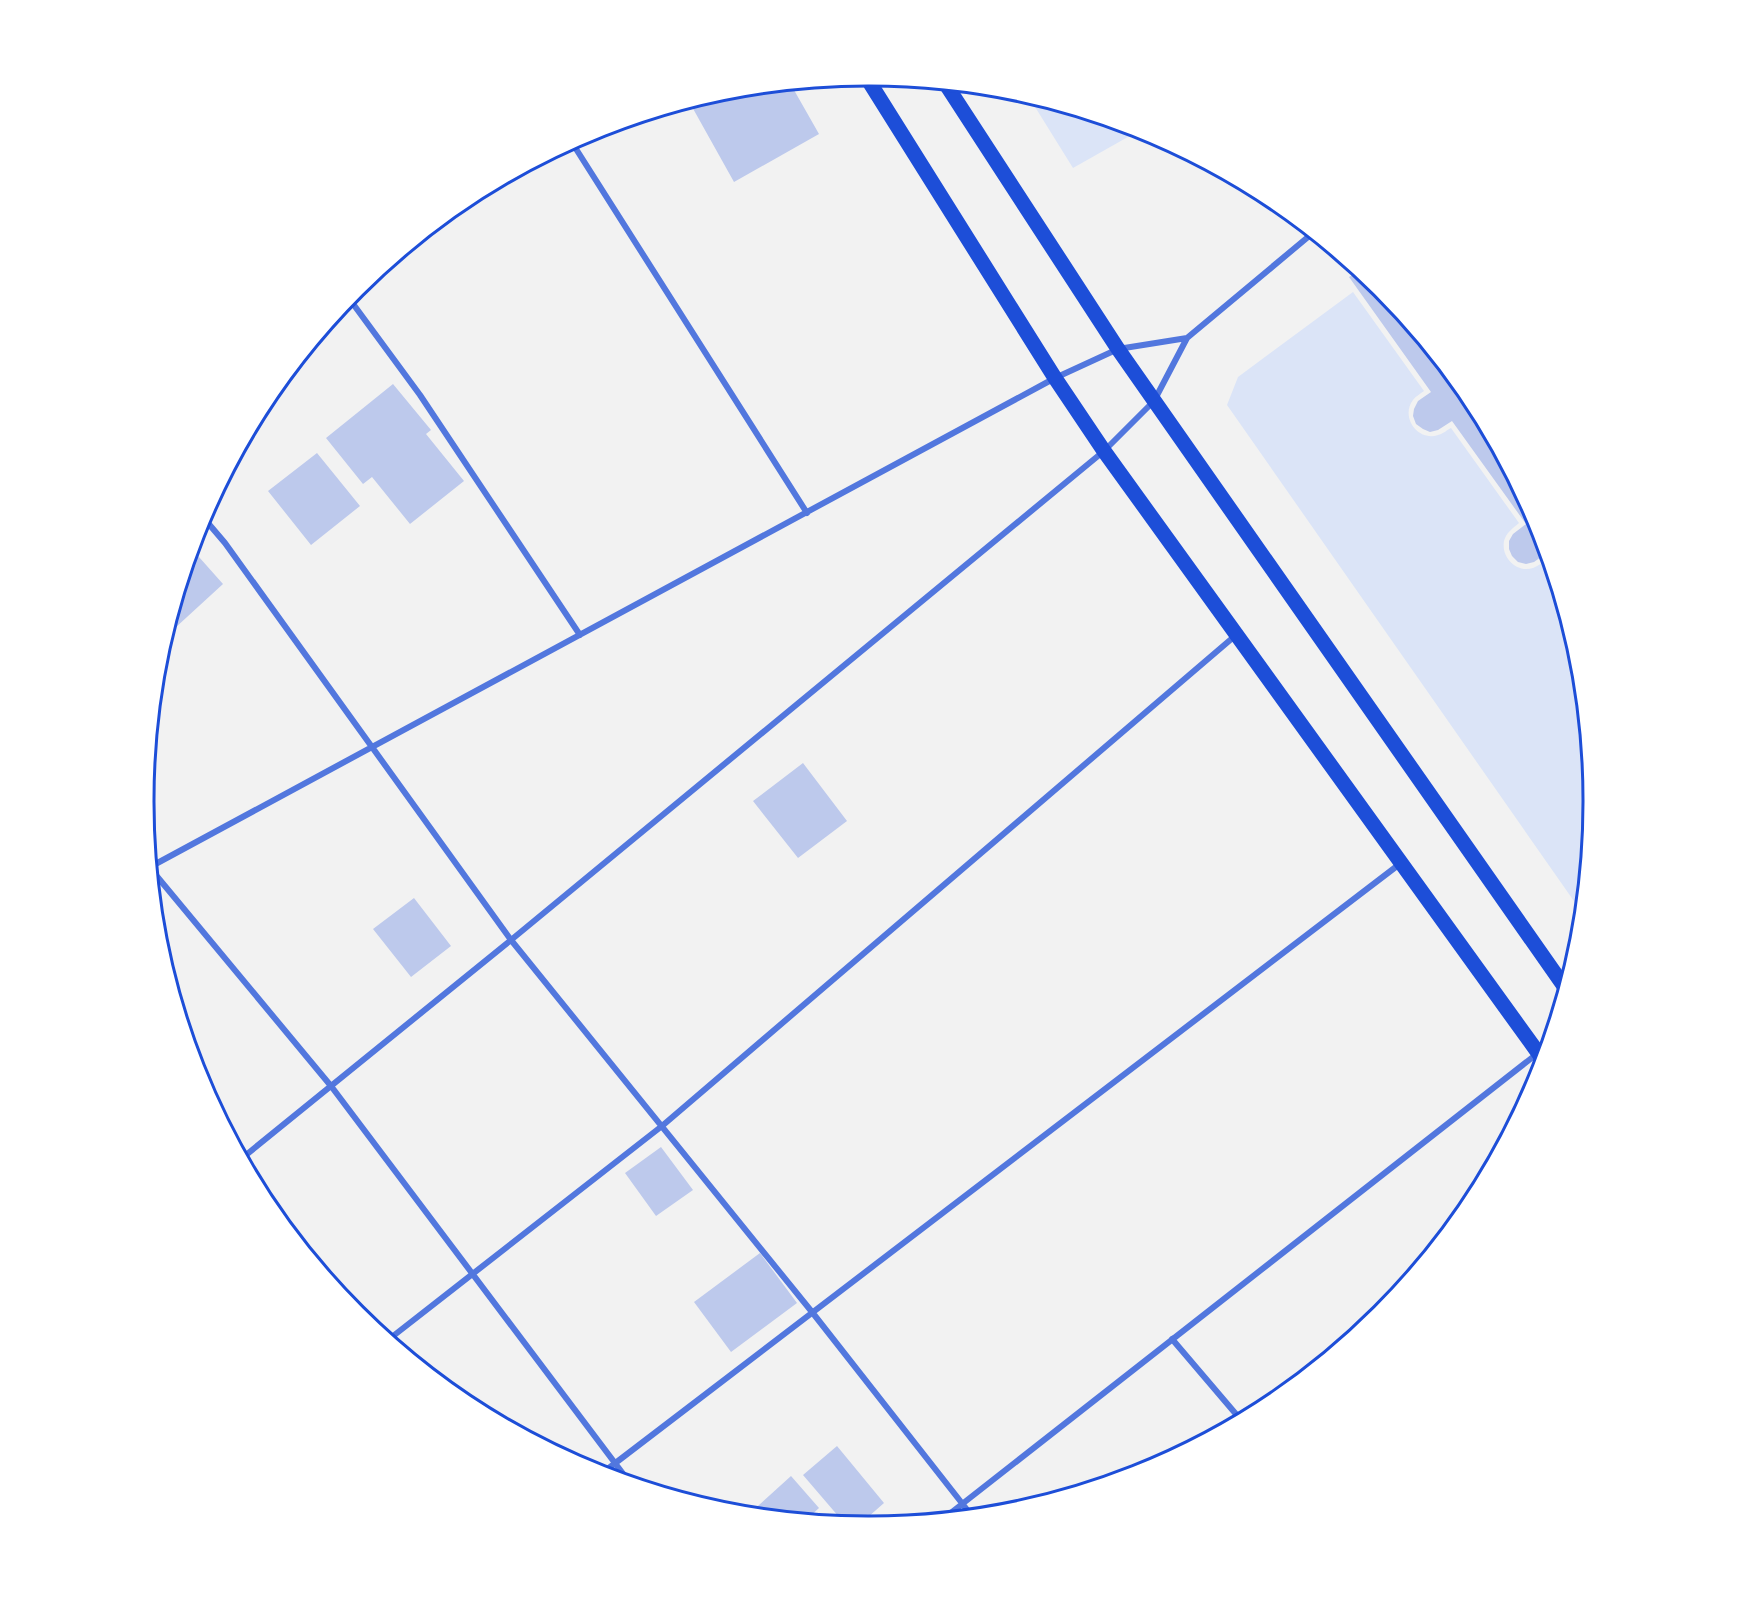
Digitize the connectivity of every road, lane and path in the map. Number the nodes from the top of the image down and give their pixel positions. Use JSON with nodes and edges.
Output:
{"nodes":[{"id":1,"x":872,"y":86,"type":"edge"},
{"id":2,"x":950,"y":91,"type":"edge"},
{"id":3,"x":576,"y":149,"type":"edge"},
{"id":4,"x":1308,"y":237,"type":"edge"},
{"id":5,"x":354,"y":305,"type":"edge"},
{"id":6,"x":1187,"y":338,"type":"junction"},
{"id":7,"x":1118,"y":349,"type":"junction"},
{"id":8,"x":1055,"y":378,"type":"junction"},
{"id":9,"x":1154,"y":401,"type":"junction"},
{"id":10,"x":1104,"y":451,"type":"junction"},
{"id":11,"x":807,"y":513,"type":"junction"},
{"id":12,"x":209,"y":524,"type":"edge"},
{"id":13,"x":1236,"y":634,"type":"junction"},
{"id":14,"x":580,"y":635,"type":"junction"},
{"id":15,"x":373,"y":747,"type":"junction"},
{"id":16,"x":1401,"y":862,"type":"junction"},
{"id":17,"x":157,"y":864,"type":"edge"},
{"id":18,"x":158,"y":878,"type":"edge"},
{"id":19,"x":512,"y":940,"type":"junction"},
{"id":20,"x":1560,"y":981,"type":"edge"},
{"id":21,"x":1538,"y":1051,"type":"edge"},
{"id":22,"x":1534,"y":1062,"type":"edge"},
{"id":23,"x":331,"y":1086,"type":"junction"},
{"id":24,"x":662,"y":1126,"type":"junction"},
{"id":25,"x":247,"y":1154,"type":"edge"},
{"id":26,"x":472,"y":1274,"type":"junction"},
{"id":27,"x":812,"y":1312,"type":"junction"},
{"id":28,"x":394,"y":1335,"type":"edge"},
{"id":29,"x":1173,"y":1339,"type":"junction"},
{"id":30,"x":1236,"y":1413,"type":"edge"},
{"id":31,"x":615,"y":1463,"type":"junction"},
{"id":32,"x":610,"y":1467,"type":"edge"},
{"id":33,"x":621,"y":1471,"type":"edge"},
{"id":34,"x":963,"y":1504,"type":"junction"},
{"id":35,"x":966,"y":1508,"type":"edge"},
{"id":36,"x":955,"y":1510,"type":"edge"}],
"edges":[{"from":1,"to":8,"type":"main road"},
{"from":2,"to":7,"type":"main road"},
{"from":3,"to":11,"type":"street"},
{"from":4,"to":6,"type":"street"},
{"from":5,"to":14,"type":"street"},
{"from":6,"to":7,"type":"street"},
{"from":6,"to":9,"type":"street"},
{"from":7,"to":8,"type":"street"},
{"from":7,"to":9,"type":"main road"},
{"from":8,"to":10,"type":"main road"},
{"from":8,"to":11,"type":"street"},
{"from":9,"to":10,"type":"street"},
{"from":9,"to":20,"type":"main road"},
{"from":10,"to":13,"type":"main road"},
{"from":10,"to":19,"type":"street"},
{"from":11,"to":14,"type":"street"},
{"from":12,"to":15,"type":"street"},
{"from":13,"to":16,"type":"main road"},
{"from":13,"to":24,"type":"street"},
{"from":14,"to":15,"type":"street"},
{"from":15,"to":17,"type":"street"},
{"from":15,"to":19,"type":"street"},
{"from":16,"to":21,"type":"main road"},
{"from":16,"to":27,"type":"street"},
{"from":18,"to":23,"type":"street"},
{"from":19,"to":23,"type":"street"},
{"from":19,"to":24,"type":"street"},
{"from":22,"to":29,"type":"street"},
{"from":23,"to":25,"type":"street"},
{"from":23,"to":26,"type":"street"},
{"from":24,"to":26,"type":"street"},
{"from":24,"to":27,"type":"street"},
{"from":26,"to":28,"type":"street"},
{"from":26,"to":31,"type":"street"},
{"from":27,"to":31,"type":"street"},
{"from":27,"to":34,"type":"street"},
{"from":29,"to":30,"type":"street"},
{"from":29,"to":34,"type":"street"},
{"from":31,"to":32,"type":"street"},
{"from":31,"to":33,"type":"street"},
{"from":34,"to":35,"type":"street"},
{"from":34,"to":36,"type":"street"}]}
